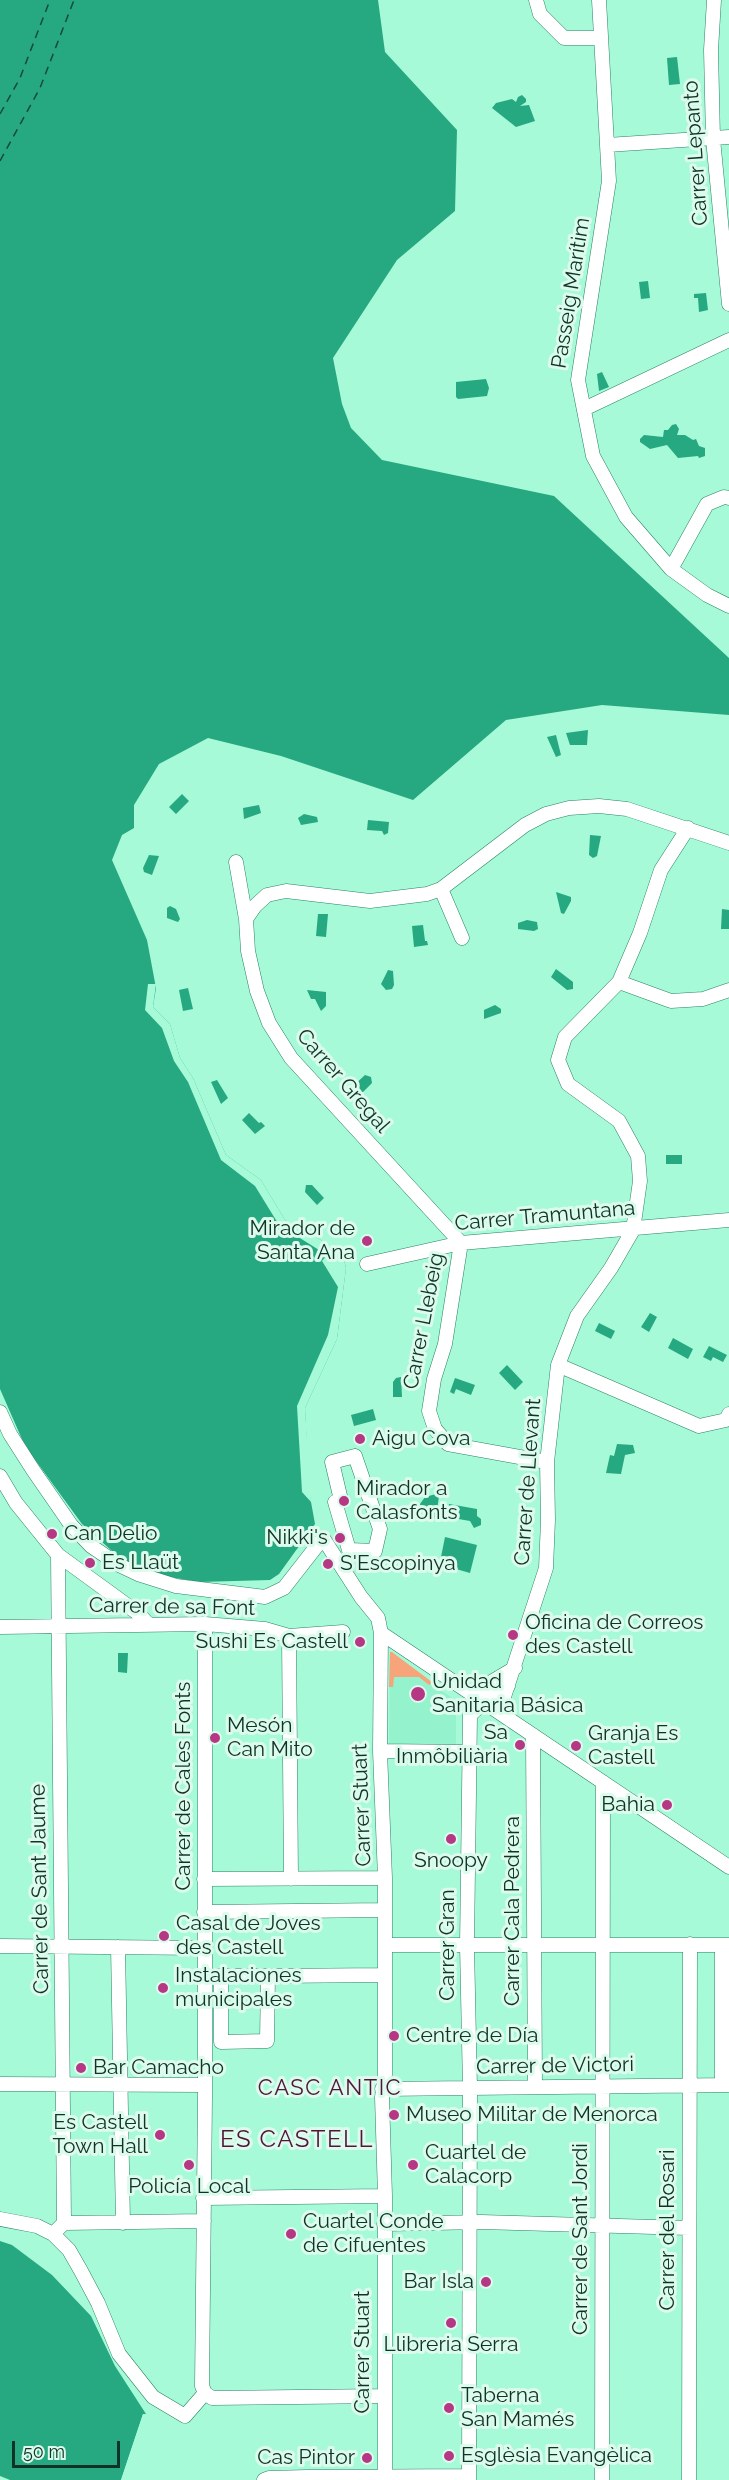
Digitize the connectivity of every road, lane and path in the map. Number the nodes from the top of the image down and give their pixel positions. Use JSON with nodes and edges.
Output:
{"nodes":[{"id":1,"x":536,"y":0,"type":"edge"},
{"id":2,"x":599,"y":0,"type":"edge"},
{"id":3,"x":714,"y":0,"type":"edge"},
{"id":4,"x":601,"y":38,"type":"junction"},
{"id":5,"x":729,"y":137,"type":"edge"},
{"id":6,"x":713,"y":139,"type":"junction"},
{"id":7,"x":607,"y":145,"type":"junction"},
{"id":8,"x":729,"y":304,"type":"edge"},
{"id":9,"x":729,"y":340,"type":"edge"},
{"id":10,"x":584,"y":409,"type":"junction"},
{"id":11,"x":729,"y":498,"type":"edge"},
{"id":12,"x":671,"y":568,"type":"junction"},
{"id":13,"x":729,"y":606,"type":"edge"},
{"id":14,"x":688,"y":828,"type":"junction"},
{"id":15,"x":729,"y":843,"type":"edge"},
{"id":16,"x":236,"y":862,"type":"dead end"},
{"id":17,"x":441,"y":889,"type":"junction"},
{"id":18,"x":246,"y":919,"type":"junction"},
{"id":19,"x":462,"y":938,"type":"dead end"},
{"id":20,"x":619,"y":982,"type":"junction"},
{"id":21,"x":729,"y":990,"type":"edge"},
{"id":22,"x":729,"y":1220,"type":"edge"},
{"id":23,"x":633,"y":1230,"type":"junction"},
{"id":24,"x":461,"y":1243,"type":"junction"},
{"id":25,"x":367,"y":1264,"type":"dead end"},
{"id":26,"x":558,"y":1365,"type":"junction"},
{"id":27,"x":0,"y":1412,"type":"edge"},
{"id":28,"x":729,"y":1414,"type":"edge"},
{"id":29,"x":547,"y":1462,"type":"junction"},
{"id":30,"x":0,"y":1476,"type":"edge"},
{"id":31,"x":375,"y":1551,"type":"joint"},
{"id":32,"x":58,"y":1554,"type":"junction"},
{"id":33,"x":148,"y":1624,"type":"junction"},
{"id":34,"x":205,"y":1624,"type":"junction"},
{"id":35,"x":58,"y":1626,"type":"junction"},
{"id":36,"x":0,"y":1627,"type":"edge"},
{"id":37,"x":343,"y":1632,"type":"dead end"},
{"id":38,"x":381,"y":1633,"type":"junction"},
{"id":39,"x":289,"y":1636,"type":"junction"},
{"id":40,"x":515,"y":1668,"type":"junction"},
{"id":41,"x":508,"y":1686,"type":"junction"},
{"id":42,"x":471,"y":1694,"type":"junction"},
{"id":43,"x":483,"y":1703,"type":"junction"},
{"id":44,"x":499,"y":1713,"type":"junction"},
{"id":45,"x":533,"y":1736,"type":"junction"},
{"id":46,"x":380,"y":1751,"type":"junction"},
{"id":47,"x":471,"y":1752,"type":"junction"},
{"id":48,"x":603,"y":1782,"type":"junction"},
{"id":49,"x":729,"y":1867,"type":"edge"},
{"id":50,"x":385,"y":1878,"type":"junction"},
{"id":51,"x":204,"y":1879,"type":"junction"},
{"id":52,"x":291,"y":1879,"type":"junction"},
{"id":53,"x":385,"y":1910,"type":"junction"},
{"id":54,"x":204,"y":1912,"type":"junction"},
{"id":55,"x":603,"y":1944,"type":"junction"},
{"id":56,"x":690,"y":1944,"type":"junction"},
{"id":57,"x":385,"y":1945,"type":"junction"},
{"id":58,"x":534,"y":1945,"type":"junction"},
{"id":59,"x":726,"y":1945,"type":"edge"},
{"id":60,"x":0,"y":1946,"type":"edge"},
{"id":61,"x":62,"y":1946,"type":"junction"},
{"id":62,"x":467,"y":1946,"type":"junction"},
{"id":63,"x":118,"y":1947,"type":"junction"},
{"id":64,"x":204,"y":1948,"type":"junction"},
{"id":65,"x":385,"y":1975,"type":"junction"},
{"id":66,"x":205,"y":1976,"type":"junction"},
{"id":67,"x":221,"y":1976,"type":"junction"},
{"id":68,"x":268,"y":1976,"type":"junction"},
{"id":69,"x":0,"y":2084,"type":"edge"},
{"id":70,"x":63,"y":2084,"type":"junction"},
{"id":71,"x":120,"y":2085,"type":"junction"},
{"id":72,"x":203,"y":2085,"type":"junction"},
{"id":73,"x":689,"y":2085,"type":"junction"},
{"id":74,"x":726,"y":2085,"type":"edge"},
{"id":75,"x":603,"y":2086,"type":"junction"},
{"id":76,"x":535,"y":2087,"type":"junction"},
{"id":77,"x":470,"y":2088,"type":"junction"},
{"id":78,"x":382,"y":2089,"type":"junction"},
{"id":79,"x":385,"y":2196,"type":"junction"},
{"id":80,"x":203,"y":2198,"type":"junction"},
{"id":81,"x":0,"y":2219,"type":"edge"},
{"id":82,"x":204,"y":2221,"type":"junction"},
{"id":83,"x":470,"y":2222,"type":"junction"},
{"id":84,"x":64,"y":2223,"type":"junction"},
{"id":85,"x":123,"y":2223,"type":"junction"},
{"id":86,"x":384,"y":2224,"type":"junction"},
{"id":87,"x":603,"y":2225,"type":"junction"},
{"id":88,"x":689,"y":2228,"type":"junction"},
{"id":89,"x":53,"y":2234,"type":"junction"},
{"id":90,"x":205,"y":2393,"type":"junction"},
{"id":91,"x":384,"y":2396,"type":"junction"},
{"id":92,"x":385,"y":2478,"type":"edge"},
{"id":93,"x":469,"y":2478,"type":"edge"},
{"id":94,"x":266,"y":2479,"type":"edge"},
{"id":95,"x":602,"y":2480,"type":"edge"},
{"id":96,"x":689,"y":2480,"type":"edge"}],
"edges":[{"from":1,"to":4,"type":"street"},
{"from":2,"to":4,"type":"street","name":"Passeig Marítim"},
{"from":3,"to":6,"type":"street","name":"Carrer Lepanto"},
{"from":4,"to":7,"type":"street","name":"Passeig Marítim"},
{"from":5,"to":6,"type":"street"},
{"from":6,"to":7,"type":"street"},
{"from":6,"to":8,"type":"street","name":"Carrer Lepanto"},
{"from":7,"to":10,"type":"street","name":"Passeig Marítim"},
{"from":9,"to":10,"type":"street"},
{"from":10,"to":12,"type":"street","name":"Passeig Marítim"},
{"from":11,"to":12,"type":"street"},
{"from":12,"to":13,"type":"street","name":"Passeig Marítim"},
{"from":14,"to":15,"type":"street"},
{"from":14,"to":17,"type":"street"},
{"from":14,"to":20,"type":"street","name":"Carrer de Llevant"},
{"from":16,"to":18,"type":"street","name":"Carrer Gregal"},
{"from":17,"to":18,"type":"street"},
{"from":17,"to":19,"type":"street"},
{"from":18,"to":24,"type":"street","name":"Carrer Gregal"},
{"from":20,"to":21,"type":"street"},
{"from":20,"to":23,"type":"street","name":"Carrer de Llevant"},
{"from":22,"to":23,"type":"street","name":"Carrer Tramuntana"},
{"from":23,"to":24,"type":"street","name":"Carrer Tramuntana"},
{"from":23,"to":26,"type":"street","name":"Carrer de Llevant"},
{"from":24,"to":25,"type":"street","name":"Carrer Tramuntana"},
{"from":24,"to":29,"type":"street","name":"Carrer Llebeig"},
{"from":26,"to":28,"type":"street"},
{"from":26,"to":29,"type":"street","name":"Carrer de Llevant"},
{"from":27,"to":38,"type":"street","name":"Carrer Stuart"},
{"from":29,"to":40,"type":"street","name":"Carrer de Llevant"},
{"from":30,"to":32,"type":"street"},
{"from":31,"to":31,"type":"street"},
{"from":32,"to":33,"type":"street"},
{"from":32,"to":35,"type":"street","name":"Carrer de Sant Jaume"},
{"from":33,"to":34,"type":"street","name":"Carrer de sa Font"},
{"from":33,"to":35,"type":"street","name":"Carrer de sa Font"},
{"from":34,"to":39,"type":"street","name":"Carrer de sa Font"},
{"from":34,"to":51,"type":"street","name":"Carrer de Cales Fonts"},
{"from":35,"to":36,"type":"street","name":"Carrer de sa Font"},
{"from":35,"to":61,"type":"street","name":"Carrer de Sant Jaume"},
{"from":37,"to":39,"type":"street","name":"Carrer de sa Font"},
{"from":38,"to":42,"type":"street"},
{"from":38,"to":46,"type":"street","name":"Carrer Stuart"},
{"from":39,"to":52,"type":"street"},
{"from":40,"to":41,"type":"street","name":"Carrer de Llevant"},
{"from":40,"to":42,"type":"street"},
{"from":41,"to":43,"type":"street"},
{"from":41,"to":44,"type":"street","name":"Carrer de Llevant"},
{"from":42,"to":43,"type":"street"},
{"from":43,"to":44,"type":"street"},
{"from":43,"to":47,"type":"street","name":"Carrer Gran"},
{"from":44,"to":45,"type":"street"},
{"from":45,"to":48,"type":"street"},
{"from":45,"to":58,"type":"street","name":"Carrer Cala Pedrera"},
{"from":46,"to":47,"type":"street"},
{"from":46,"to":50,"type":"street","name":"Carrer Stuart"},
{"from":47,"to":62,"type":"street","name":"Carrer Gran"},
{"from":48,"to":49,"type":"street"},
{"from":48,"to":55,"type":"street","name":"Carrer de Sant Jordi"},
{"from":50,"to":52,"type":"street"},
{"from":50,"to":53,"type":"street","name":"Carrer Stuart"},
{"from":51,"to":52,"type":"street"},
{"from":51,"to":54,"type":"street","name":"Carrer de Cales Fonts"},
{"from":53,"to":54,"type":"street"},
{"from":53,"to":57,"type":"street","name":"Carrer Stuart"},
{"from":54,"to":64,"type":"street","name":"Carrer de Cales Fonts"},
{"from":55,"to":56,"type":"street"},
{"from":55,"to":58,"type":"street"},
{"from":55,"to":75,"type":"street","name":"Carrer de Sant Jordi"},
{"from":56,"to":59,"type":"street"},
{"from":56,"to":73,"type":"street","name":"Carrer del Rosari"},
{"from":57,"to":62,"type":"street"},
{"from":57,"to":65,"type":"street","name":"Carrer Stuart"},
{"from":58,"to":62,"type":"street"},
{"from":58,"to":76,"type":"street","name":"Carrer Cala Pedrera"},
{"from":59,"to":74,"type":"street"},
{"from":60,"to":61,"type":"street"},
{"from":61,"to":63,"type":"street"},
{"from":61,"to":70,"type":"street","name":"Carrer de Sant Jaume"},
{"from":62,"to":77,"type":"street","name":"Carrer Gran"},
{"from":63,"to":64,"type":"street"},
{"from":63,"to":71,"type":"street"},
{"from":64,"to":66,"type":"street","name":"Carrer de Cales Fonts"},
{"from":65,"to":68,"type":"street"},
{"from":65,"to":78,"type":"street","name":"Carrer Stuart"},
{"from":66,"to":67,"type":"street"},
{"from":66,"to":72,"type":"street","name":"Carrer de Cales Fonts"},
{"from":67,"to":68,"type":"street"},
{"from":67,"to":68,"type":"street"},
{"from":69,"to":70,"type":"street"},
{"from":70,"to":71,"type":"street"},
{"from":70,"to":84,"type":"street","name":"Carrer de Sant Jaume"},
{"from":71,"to":72,"type":"street"},
{"from":71,"to":85,"type":"street"},
{"from":72,"to":80,"type":"street","name":"Carrer de Cales Fonts"},
{"from":73,"to":74,"type":"street","name":"Carrer de Victori"},
{"from":73,"to":75,"type":"street","name":"Carrer de Victori"},
{"from":73,"to":88,"type":"street","name":"Carrer del Rosari"},
{"from":75,"to":76,"type":"street","name":"Carrer de Victori"},
{"from":75,"to":87,"type":"street","name":"Carrer de Sant Jordi"},
{"from":76,"to":77,"type":"street","name":"Carrer de Victori"},
{"from":77,"to":78,"type":"street","name":"Carrer de Victori"},
{"from":77,"to":83,"type":"street","name":"Carrer Gran"},
{"from":78,"to":79,"type":"street","name":"Carrer Stuart"},
{"from":79,"to":80,"type":"street"},
{"from":79,"to":86,"type":"street","name":"Carrer Stuart"},
{"from":80,"to":82,"type":"street","name":"Carrer de Cales Fonts"},
{"from":81,"to":89,"type":"street"},
{"from":82,"to":85,"type":"street"},
{"from":82,"to":90,"type":"street","name":"Carrer de Cales Fonts"},
{"from":83,"to":86,"type":"street"},
{"from":83,"to":87,"type":"street"},
{"from":83,"to":93,"type":"street","name":"Carrer Gran"},
{"from":84,"to":85,"type":"street"},
{"from":84,"to":89,"type":"street"},
{"from":86,"to":91,"type":"street","name":"Carrer Stuart"},
{"from":87,"to":88,"type":"street"},
{"from":87,"to":95,"type":"street","name":"Carrer de Sant Jordi"},
{"from":88,"to":96,"type":"street","name":"Carrer del Rosari"},
{"from":89,"to":90,"type":"street"},
{"from":90,"to":91,"type":"street"},
{"from":91,"to":92,"type":"street","name":"Carrer Stuart"},
{"from":92,"to":93,"type":"street"},
{"from":92,"to":94,"type":"street"}]}
